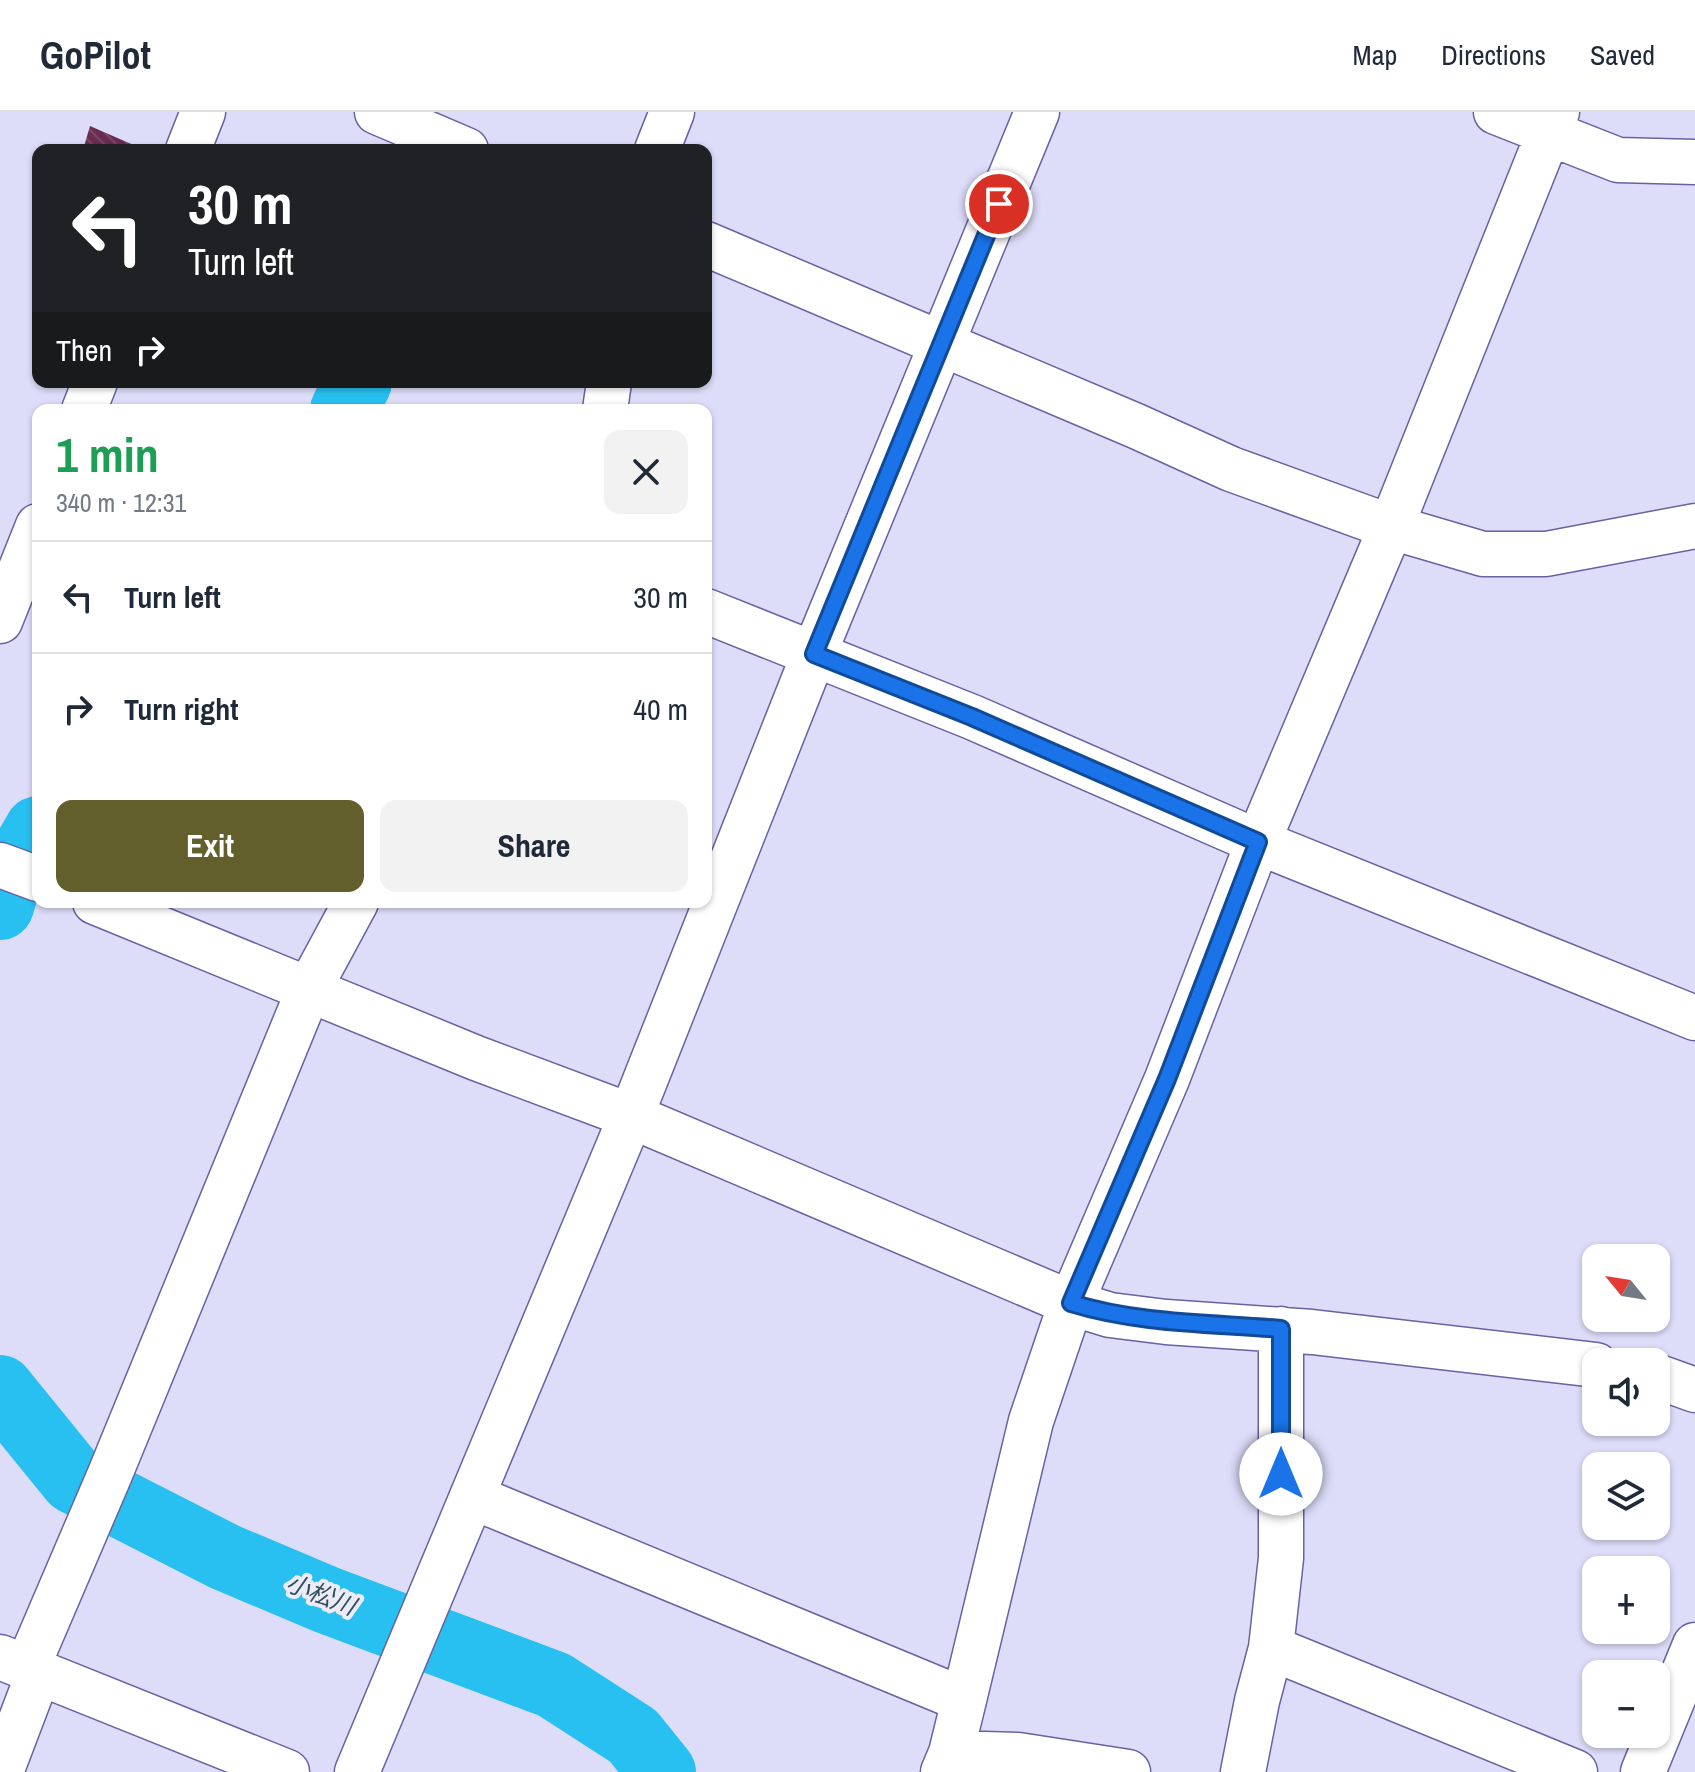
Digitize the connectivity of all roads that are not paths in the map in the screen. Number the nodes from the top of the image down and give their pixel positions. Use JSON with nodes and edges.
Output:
{"nodes":[{"id":1,"x":203,"y":112,"type":"edge"},
{"id":2,"x":672,"y":112,"type":"edge"},
{"id":3,"x":1037,"y":112,"type":"edge"},
{"id":4,"x":1496,"y":112,"type":"edge"},
{"id":5,"x":380,"y":114,"type":"edge"},
{"id":6,"x":1552,"y":122,"type":"edge"},
{"id":7,"x":190,"y":144,"type":"edge"},
{"id":8,"x":451,"y":144,"type":"edge"},
{"id":9,"x":659,"y":144,"type":"edge"},
{"id":10,"x":1695,"y":162,"type":"edge"},
{"id":11,"x":712,"y":247,"type":"edge"},
{"id":12,"x":942,"y":346,"type":"junction"},
{"id":13,"x":1695,"y":526,"type":"edge"},
{"id":14,"x":1391,"y":527,"type":"junction"},
{"id":15,"x":32,"y":541,"type":"edge"},
{"id":16,"x":712,"y":613,"type":"edge"},
{"id":17,"x":0,"y":621,"type":"edge"},
{"id":18,"x":814,"y":654,"type":"junction"},
{"id":19,"x":1258,"y":842,"type":"junction"},
{"id":20,"x":0,"y":865,"type":"edge"},
{"id":21,"x":32,"y":877,"type":"edge"},
{"id":22,"x":110,"y":908,"type":"edge"},
{"id":23,"x":353,"y":908,"type":"edge"},
{"id":24,"x":309,"y":989,"type":"junction"},
{"id":25,"x":1695,"y":1018,"type":"edge"},
{"id":26,"x":631,"y":1116,"type":"junction"},
{"id":27,"x":1071,"y":1303,"type":"junction"},
{"id":28,"x":1281,"y":1329,"type":"junction"},
{"id":29,"x":1582,"y":1363,"type":"edge"},
{"id":30,"x":1670,"y":1381,"type":"edge"},
{"id":31,"x":1695,"y":1390,"type":"edge"},
{"id":32,"x":473,"y":1497,"type":"junction"},
{"id":33,"x":1695,"y":1645,"type":"edge"},
{"id":34,"x":1271,"y":1648,"type":"junction"},
{"id":35,"x":22,"y":1666,"type":"edge"},
{"id":36,"x":964,"y":1700,"type":"junction"},
{"id":37,"x":947,"y":1762,"type":"edge"},
{"id":38,"x":1,"y":1772,"type":"edge"},
{"id":39,"x":287,"y":1772,"type":"edge"},
{"id":40,"x":357,"y":1772,"type":"edge"},
{"id":41,"x":1128,"y":1772,"type":"edge"},
{"id":42,"x":1243,"y":1772,"type":"edge"},
{"id":43,"x":1575,"y":1772,"type":"edge"},
{"id":44,"x":1643,"y":1772,"type":"edge"}],
"edges":[{"from":1,"to":7,"type":"street"},
{"from":2,"to":9,"type":"street"},
{"from":3,"to":12,"type":"street"},
{"from":4,"to":6,"type":"street"},
{"from":5,"to":8,"type":"street"},
{"from":6,"to":10,"type":"street"},
{"from":6,"to":14,"type":"street"},
{"from":11,"to":12,"type":"street"},
{"from":12,"to":14,"type":"street"},
{"from":12,"to":18,"type":"street"},
{"from":13,"to":14,"type":"street"},
{"from":14,"to":19,"type":"street"},
{"from":15,"to":17,"type":"street"},
{"from":16,"to":18,"type":"street"},
{"from":18,"to":19,"type":"street"},
{"from":18,"to":26,"type":"street"},
{"from":19,"to":25,"type":"street"},
{"from":19,"to":27,"type":"street"},
{"from":20,"to":21,"type":"street"},
{"from":22,"to":24,"type":"street"},
{"from":23,"to":24,"type":"street"},
{"from":24,"to":26,"type":"street"},
{"from":24,"to":35,"type":"street"},
{"from":26,"to":27,"type":"street"},
{"from":26,"to":32,"type":"street"},
{"from":27,"to":28,"type":"street"},
{"from":27,"to":36,"type":"street"},
{"from":28,"to":29,"type":"street"},
{"from":28,"to":34,"type":"street"},
{"from":30,"to":31,"type":"street"},
{"from":32,"to":36,"type":"street"},
{"from":32,"to":40,"type":"street"},
{"from":33,"to":44,"type":"street"},
{"from":34,"to":42,"type":"street"},
{"from":34,"to":43,"type":"street"},
{"from":35,"to":38,"type":"street"},
{"from":35,"to":39,"type":"street"},
{"from":36,"to":37,"type":"street"},
{"from":37,"to":41,"type":"street"}]}
